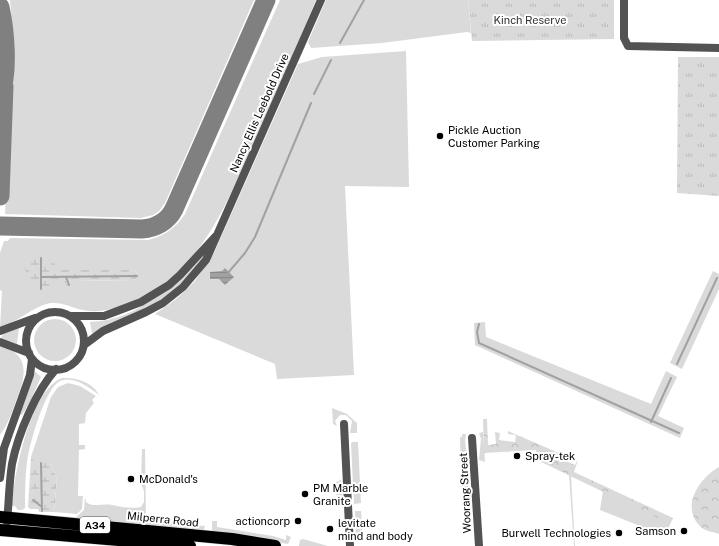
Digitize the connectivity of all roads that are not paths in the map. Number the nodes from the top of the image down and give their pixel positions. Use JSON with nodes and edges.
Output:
{"nodes":[{"id":1,"x":321,"y":0,"type":"edge"},
{"id":2,"x":624,"y":0,"type":"edge"},
{"id":3,"x":719,"y":48,"type":"edge"},
{"id":4,"x":217,"y":234,"type":"junction"},
{"id":5,"x":40,"y":316,"type":"junction"},
{"id":6,"x":71,"y":316,"type":"junction"},
{"id":7,"x":0,"y":331,"type":"edge"},
{"id":8,"x":0,"y":342,"type":"edge"},
{"id":9,"x":84,"y":345,"type":"junction"},
{"id":10,"x":30,"y":356,"type":"junction"},
{"id":11,"x":56,"y":370,"type":"junction"},
{"id":12,"x":344,"y":424,"type":"dead end"},
{"id":13,"x":472,"y":438,"type":"dead end"},
{"id":14,"x":0,"y":478,"type":"edge"},
{"id":15,"x":4,"y":517,"type":"edge"},
{"id":16,"x":3,"y":530,"type":"edge"},
{"id":17,"x":190,"y":546,"type":"edge"},
{"id":18,"x":275,"y":546,"type":"edge"},
{"id":19,"x":350,"y":546,"type":"edge"},
{"id":20,"x":479,"y":546,"type":"edge"}],
"edges":[{"from":1,"to":4,"type":"street","name":"Nancy Ellis Leebold Drive"},
{"from":2,"to":3,"type":"street"},
{"from":4,"to":6,"type":"street","name":"Nancy Ellis Leebold Drive"},
{"from":4,"to":9,"type":"street","name":"Nancy Ellis Leebold Drive"},
{"from":5,"to":6,"type":"street"},
{"from":5,"to":7,"type":"street"},
{"from":5,"to":10,"type":"street"},
{"from":6,"to":9,"type":"street"},
{"from":8,"to":10,"type":"street"},
{"from":9,"to":11,"type":"street"},
{"from":10,"to":11,"type":"street"},
{"from":10,"to":14,"type":"street"},
{"from":11,"to":15,"type":"street"},
{"from":12,"to":19,"type":"street"},
{"from":13,"to":20,"type":"street","name":"Woorang Street"},
{"from":15,"to":16,"type":"street"},
{"from":15,"to":18,"type":"highway","name":"Milperra Road","number":"A34"},
{"from":16,"to":17,"type":"highway","number":"A34"}]}
